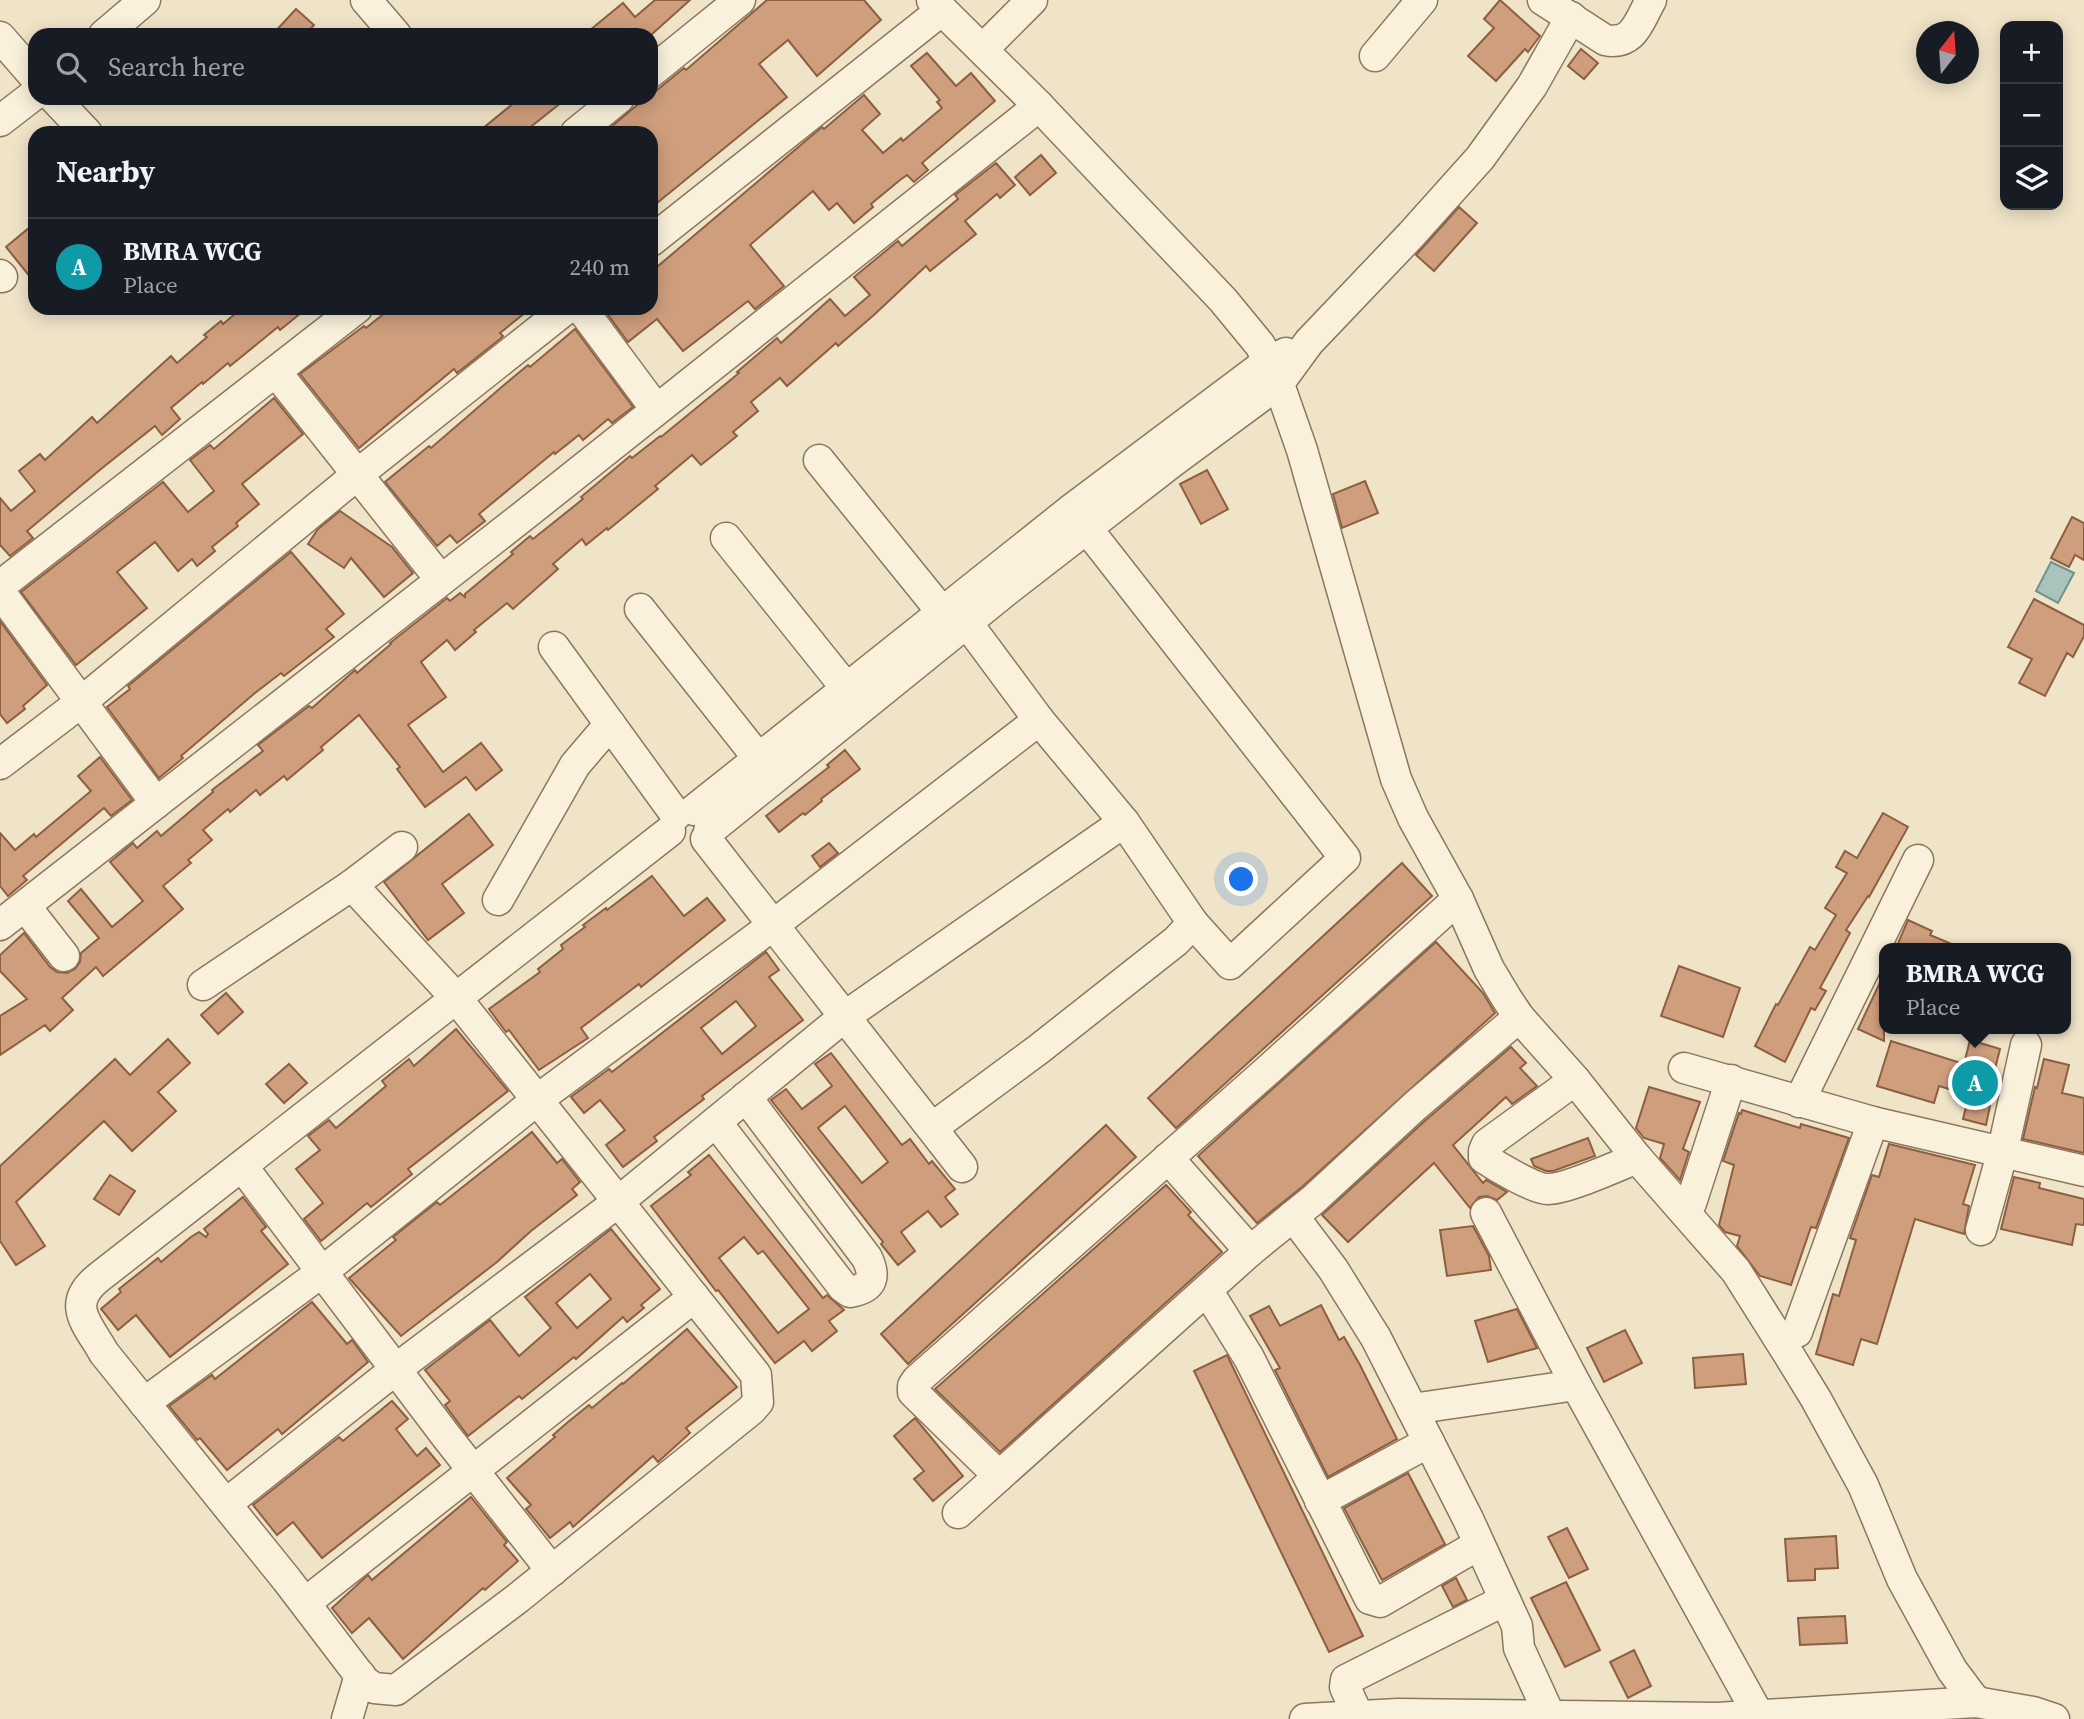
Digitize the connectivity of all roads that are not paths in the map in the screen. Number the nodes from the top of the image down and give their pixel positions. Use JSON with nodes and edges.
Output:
{"nodes":[{"id":1,"x":145,"y":0,"type":"edge"},
{"id":2,"x":366,"y":0,"type":"edge"},
{"id":3,"x":740,"y":0,"type":"edge"},
{"id":4,"x":1032,"y":0,"type":"edge"},
{"id":5,"x":1422,"y":0,"type":"edge"},
{"id":6,"x":1543,"y":0,"type":"edge"},
{"id":7,"x":1651,"y":0,"type":"edge"},
{"id":8,"x":937,"y":5,"type":"edge"},
{"id":9,"x":1571,"y":18,"type":"junction"},
{"id":10,"x":112,"y":28,"type":"edge"},
{"id":11,"x":390,"y":28,"type":"edge"},
{"id":12,"x":0,"y":37,"type":"edge"},
{"id":13,"x":983,"y":49,"type":"junction"},
{"id":14,"x":1376,"y":56,"type":"dead end"},
{"id":15,"x":658,"y":66,"type":"edge"},
{"id":16,"x":28,"y":69,"type":"edge"},
{"id":17,"x":28,"y":99,"type":"edge"},
{"id":18,"x":61,"y":105,"type":"edge"},
{"id":19,"x":610,"y":105,"type":"edge"},
{"id":20,"x":1039,"y":106,"type":"junction"},
{"id":21,"x":0,"y":121,"type":"edge"},
{"id":22,"x":81,"y":126,"type":"edge"},
{"id":23,"x":585,"y":126,"type":"edge"},
{"id":24,"x":658,"y":236,"type":"edge"},
{"id":25,"x":348,"y":315,"type":"edge"},
{"id":26,"x":558,"y":315,"type":"edge"},
{"id":27,"x":586,"y":315,"type":"edge"},
{"id":28,"x":276,"y":372,"type":"junction"},
{"id":29,"x":1274,"y":372,"type":"junction"},
{"id":30,"x":656,"y":409,"type":"junction"},
{"id":31,"x":819,"y":460,"type":"dead end"},
{"id":32,"x":358,"y":474,"type":"junction"},
{"id":33,"x":1078,"y":519,"type":"junction"},
{"id":34,"x":726,"y":538,"type":"dead end"},
{"id":35,"x":440,"y":580,"type":"junction"},
{"id":36,"x":0,"y":586,"type":"edge"},
{"id":37,"x":0,"y":592,"type":"edge"},
{"id":38,"x":640,"y":610,"type":"dead end"},
{"id":39,"x":955,"y":617,"type":"junction"},
{"id":40,"x":554,"y":647,"type":"dead end"},
{"id":41,"x":847,"y":689,"type":"junction"},
{"id":42,"x":80,"y":702,"type":"junction"},
{"id":43,"x":1039,"y":720,"type":"junction"},
{"id":44,"x":610,"y":724,"type":"junction"},
{"id":45,"x":820,"y":726,"type":"junction"},
{"id":46,"x":759,"y":759,"type":"junction"},
{"id":47,"x":0,"y":764,"type":"edge"},
{"id":48,"x":156,"y":803,"type":"junction"},
{"id":49,"x":1124,"y":822,"type":"junction"},
{"id":50,"x":691,"y":825,"type":"junction"},
{"id":51,"x":402,"y":846,"type":"dead end"},
{"id":52,"x":1918,"y":860,"type":"dead end"},
{"id":53,"x":352,"y":885,"type":"junction"},
{"id":54,"x":1458,"y":899,"type":"junction"},
{"id":55,"x":498,"y":900,"type":"dead end"},
{"id":56,"x":25,"y":906,"type":"junction"},
{"id":57,"x":1194,"y":923,"type":"junction"},
{"id":58,"x":0,"y":925,"type":"edge"},
{"id":59,"x":772,"y":926,"type":"junction"},
{"id":60,"x":64,"y":956,"type":"dead end"},
{"id":61,"x":203,"y":985,"type":"dead end"},
{"id":62,"x":457,"y":999,"type":"junction"},
{"id":63,"x":844,"y":1017,"type":"junction"},
{"id":64,"x":1519,"y":1017,"type":"junction"},
{"id":65,"x":2026,"y":1045,"type":"dead end"},
{"id":66,"x":1684,"y":1068,"type":"dead end"},
{"id":67,"x":1575,"y":1080,"type":"junction"},
{"id":68,"x":1731,"y":1080,"type":"junction"},
{"id":69,"x":746,"y":1097,"type":"junction"},
{"id":70,"x":537,"y":1100,"type":"junction"},
{"id":71,"x":1799,"y":1102,"type":"junction"},
{"id":72,"x":716,"y":1122,"type":"junction"},
{"id":73,"x":1873,"y":1122,"type":"junction"},
{"id":74,"x":932,"y":1128,"type":"junction"},
{"id":75,"x":784,"y":1146,"type":"junction"},
{"id":76,"x":2002,"y":1154,"type":"junction"},
{"id":77,"x":1168,"y":1158,"type":"junction"},
{"id":78,"x":1637,"y":1158,"type":"junction"},
{"id":79,"x":242,"y":1166,"type":"junction"},
{"id":80,"x":962,"y":1167,"type":"dead end"},
{"id":81,"x":752,"y":1169,"type":"junction"},
{"id":82,"x":2084,"y":1171,"type":"edge"},
{"id":83,"x":618,"y":1202,"type":"junction"},
{"id":84,"x":1691,"y":1203,"type":"dead end"},
{"id":85,"x":1486,"y":1213,"type":"dead end"},
{"id":86,"x":1293,"y":1216,"type":"junction"},
{"id":87,"x":839,"y":1220,"type":"junction"},
{"id":88,"x":1981,"y":1230,"type":"dead end"},
{"id":89,"x":810,"y":1244,"type":"junction"},
{"id":90,"x":1250,"y":1251,"type":"junction"},
{"id":91,"x":322,"y":1272,"type":"junction"},
{"id":92,"x":1207,"y":1290,"type":"junction"},
{"id":93,"x":694,"y":1297,"type":"junction"},
{"id":94,"x":1797,"y":1332,"type":"dead end"},
{"id":95,"x":396,"y":1369,"type":"junction"},
{"id":96,"x":1576,"y":1385,"type":"junction"},
{"id":97,"x":144,"y":1403,"type":"junction"},
{"id":98,"x":1412,"y":1409,"type":"junction"},
{"id":99,"x":1429,"y":1442,"type":"junction"},
{"id":100,"x":473,"y":1471,"type":"junction"},
{"id":101,"x":999,"y":1476,"type":"junction"},
{"id":102,"x":1320,"y":1501,"type":"junction"},
{"id":103,"x":226,"y":1504,"type":"junction"},
{"id":104,"x":958,"y":1513,"type":"dead end"},
{"id":105,"x":1478,"y":1545,"type":"junction"},
{"id":106,"x":552,"y":1571,"type":"junction"},
{"id":107,"x":305,"y":1603,"type":"junction"},
{"id":108,"x":1511,"y":1613,"type":"junction"},
{"id":109,"x":360,"y":1675,"type":"junction"},
{"id":110,"x":1976,"y":1702,"type":"junction"},
{"id":111,"x":1359,"y":1716,"type":"junction"},
{"id":112,"x":1561,"y":1716,"type":"junction"},
{"id":113,"x":1759,"y":1716,"type":"junction"},
{"id":114,"x":347,"y":1719,"type":"edge"},
{"id":115,"x":1305,"y":1719,"type":"edge"},
{"id":116,"x":1717,"y":1719,"type":"edge"},
{"id":117,"x":2054,"y":1719,"type":"edge"}],
"edges":[{"from":1,"to":10,"type":"street"},
{"from":2,"to":11,"type":"street"},
{"from":3,"to":15,"type":"street"},
{"from":4,"to":13,"type":"street"},
{"from":5,"to":14,"type":"street"},
{"from":6,"to":9,"type":"street"},
{"from":7,"to":9,"type":"street"},
{"from":8,"to":13,"type":"street"},
{"from":8,"to":24,"type":"street"},
{"from":9,"to":29,"type":"street"},
{"from":12,"to":16,"type":"street"},
{"from":13,"to":20,"type":"street"},
{"from":17,"to":21,"type":"street"},
{"from":18,"to":22,"type":"street"},
{"from":19,"to":23,"type":"street"},
{"from":20,"to":29,"type":"street"},
{"from":20,"to":30,"type":"street"},
{"from":25,"to":28,"type":"street"},
{"from":26,"to":32,"type":"street"},
{"from":27,"to":30,"type":"street"},
{"from":28,"to":32,"type":"street"},
{"from":28,"to":36,"type":"street"},
{"from":29,"to":33,"type":"street"},
{"from":29,"to":54,"type":"street"},
{"from":30,"to":35,"type":"street"},
{"from":31,"to":39,"type":"street"},
{"from":32,"to":35,"type":"street"},
{"from":32,"to":42,"type":"street"},
{"from":33,"to":39,"type":"street"},
{"from":33,"to":57,"type":"street"},
{"from":34,"to":41,"type":"street"},
{"from":35,"to":48,"type":"street"},
{"from":37,"to":42,"type":"street"},
{"from":38,"to":46,"type":"street"},
{"from":39,"to":41,"type":"street"},
{"from":39,"to":43,"type":"street"},
{"from":39,"to":45,"type":"street"},
{"from":40,"to":44,"type":"street"},
{"from":41,"to":45,"type":"street"},
{"from":42,"to":47,"type":"street"},
{"from":42,"to":48,"type":"street"},
{"from":43,"to":49,"type":"street"},
{"from":43,"to":59,"type":"street"},
{"from":44,"to":50,"type":"street"},
{"from":44,"to":55,"type":"street"},
{"from":45,"to":46,"type":"street"},
{"from":45,"to":50,"type":"street"},
{"from":46,"to":50,"type":"street"},
{"from":48,"to":56,"type":"street"},
{"from":49,"to":57,"type":"street"},
{"from":49,"to":63,"type":"street"},
{"from":50,"to":59,"type":"street"},
{"from":50,"to":62,"type":"street"},
{"from":51,"to":53,"type":"street"},
{"from":52,"to":71,"type":"street"},
{"from":53,"to":61,"type":"street"},
{"from":53,"to":62,"type":"street"},
{"from":54,"to":64,"type":"street"},
{"from":54,"to":77,"type":"street"},
{"from":56,"to":58,"type":"street"},
{"from":56,"to":60,"type":"street"},
{"from":57,"to":74,"type":"street"},
{"from":59,"to":63,"type":"street"},
{"from":59,"to":70,"type":"street"},
{"from":62,"to":70,"type":"street"},
{"from":62,"to":79,"type":"street"},
{"from":63,"to":69,"type":"street"},
{"from":63,"to":74,"type":"street"},
{"from":64,"to":67,"type":"street"},
{"from":64,"to":86,"type":"street"},
{"from":65,"to":76,"type":"street"},
{"from":66,"to":68,"type":"street"},
{"from":67,"to":78,"type":"street"},
{"from":67,"to":78,"type":"street"},
{"from":68,"to":71,"type":"street"},
{"from":68,"to":84,"type":"street"},
{"from":69,"to":72,"type":"street"},
{"from":69,"to":75,"type":"street"},
{"from":70,"to":83,"type":"street"},
{"from":70,"to":91,"type":"street"},
{"from":71,"to":73,"type":"street"},
{"from":72,"to":81,"type":"street"},
{"from":72,"to":83,"type":"street"},
{"from":73,"to":76,"type":"street"},
{"from":73,"to":94,"type":"street"},
{"from":74,"to":80,"type":"street"},
{"from":75,"to":81,"type":"street"},
{"from":75,"to":87,"type":"street"},
{"from":76,"to":82,"type":"street"},
{"from":76,"to":88,"type":"street"},
{"from":77,"to":90,"type":"street"},
{"from":77,"to":101,"type":"street"},
{"from":78,"to":110,"type":"street"},
{"from":79,"to":91,"type":"street"},
{"from":79,"to":97,"type":"street"},
{"from":81,"to":89,"type":"street"},
{"from":83,"to":93,"type":"street"},
{"from":83,"to":95,"type":"street"},
{"from":85,"to":96,"type":"street"},
{"from":86,"to":90,"type":"street"},
{"from":86,"to":98,"type":"street"},
{"from":87,"to":89,"type":"street"},
{"from":87,"to":89,"type":"street"},
{"from":90,"to":92,"type":"street"},
{"from":91,"to":95,"type":"street"},
{"from":91,"to":97,"type":"street"},
{"from":92,"to":101,"type":"street"},
{"from":92,"to":102,"type":"street"},
{"from":93,"to":100,"type":"street"},
{"from":93,"to":106,"type":"street"},
{"from":95,"to":100,"type":"street"},
{"from":95,"to":103,"type":"street"},
{"from":96,"to":98,"type":"street"},
{"from":96,"to":113,"type":"street"},
{"from":97,"to":103,"type":"street"},
{"from":98,"to":99,"type":"street"},
{"from":99,"to":102,"type":"street"},
{"from":99,"to":105,"type":"street"},
{"from":100,"to":106,"type":"street"},
{"from":100,"to":107,"type":"street"},
{"from":101,"to":104,"type":"street"},
{"from":102,"to":105,"type":"street"},
{"from":103,"to":107,"type":"street"},
{"from":105,"to":108,"type":"street"},
{"from":106,"to":109,"type":"street"},
{"from":107,"to":109,"type":"street"},
{"from":108,"to":111,"type":"street"},
{"from":108,"to":112,"type":"street"},
{"from":109,"to":114,"type":"street"},
{"from":110,"to":113,"type":"street"},
{"from":110,"to":117,"type":"street"},
{"from":111,"to":112,"type":"street"},
{"from":111,"to":115,"type":"street"},
{"from":112,"to":116,"type":"street"},
{"from":113,"to":116,"type":"street"}]}
